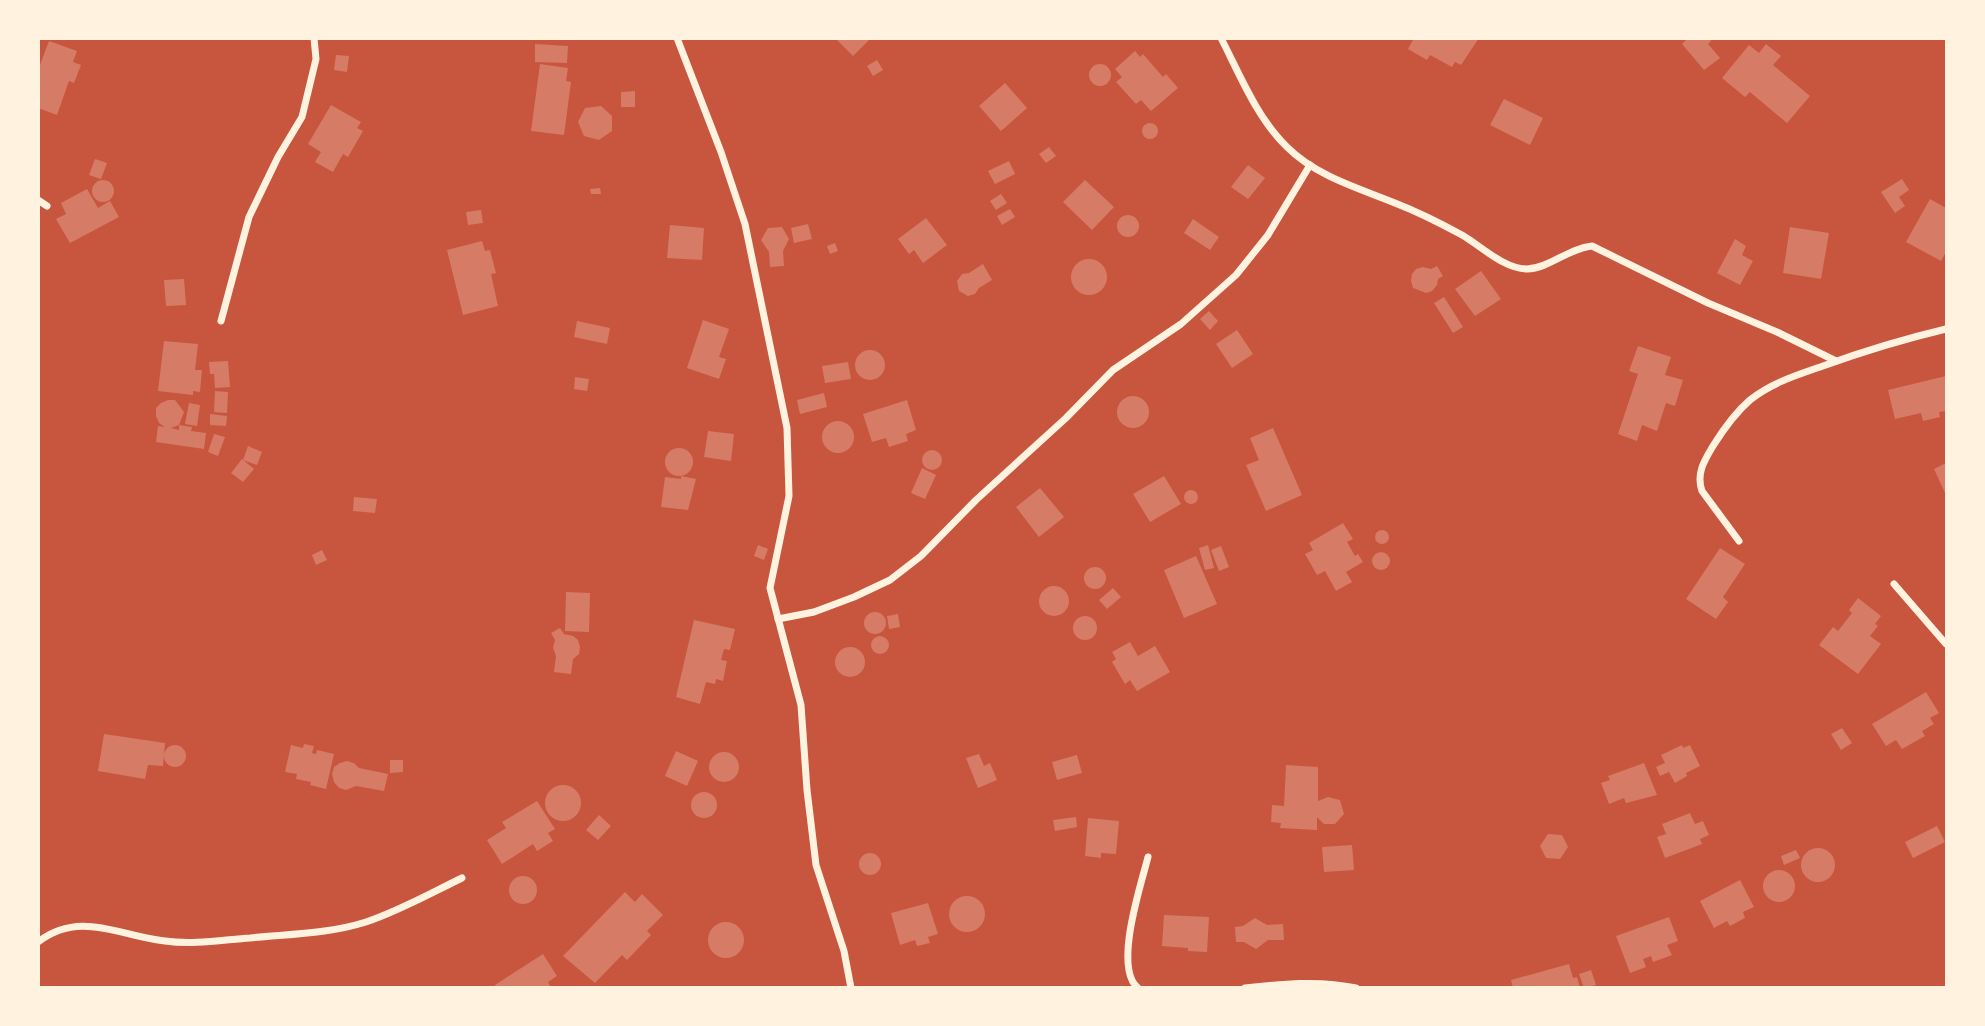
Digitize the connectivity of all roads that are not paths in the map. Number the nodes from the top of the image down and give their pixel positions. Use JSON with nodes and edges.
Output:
{"nodes":[{"id":1,"x":314,"y":38,"type":"edge"},
{"id":2,"x":677,"y":38,"type":"edge"},
{"id":3,"x":1221,"y":38,"type":"edge"},
{"id":4,"x":1310,"y":165,"type":"junction"},
{"id":5,"x":38,"y":200,"type":"edge"},
{"id":6,"x":47,"y":206,"type":"dead end"},
{"id":7,"x":221,"y":321,"type":"dead end"},
{"id":8,"x":1947,"y":329,"type":"edge"},
{"id":9,"x":1836,"y":361,"type":"junction"},
{"id":10,"x":1739,"y":541,"type":"dead end"},
{"id":11,"x":1894,"y":584,"type":"dead end"},
{"id":12,"x":778,"y":619,"type":"junction"},
{"id":13,"x":1947,"y":644,"type":"edge"},
{"id":14,"x":1147,"y":857,"type":"dead end"},
{"id":15,"x":462,"y":878,"type":"dead end"},
{"id":16,"x":38,"y":942,"type":"edge"},
{"id":17,"x":851,"y":988,"type":"edge"},
{"id":18,"x":1138,"y":988,"type":"edge"},
{"id":19,"x":1245,"y":988,"type":"edge"},
{"id":20,"x":1356,"y":988,"type":"edge"}],
"edges":[{"from":1,"to":7,"type":"street"},
{"from":2,"to":12,"type":"street"},
{"from":3,"to":4,"type":"street"},
{"from":4,"to":9,"type":"street"},
{"from":4,"to":12,"type":"street"},
{"from":5,"to":6,"type":"street"},
{"from":8,"to":9,"type":"street"},
{"from":9,"to":10,"type":"street"},
{"from":11,"to":13,"type":"street"},
{"from":12,"to":17,"type":"street"},
{"from":14,"to":18,"type":"street"},
{"from":15,"to":16,"type":"street"},
{"from":19,"to":20,"type":"street"}]}
